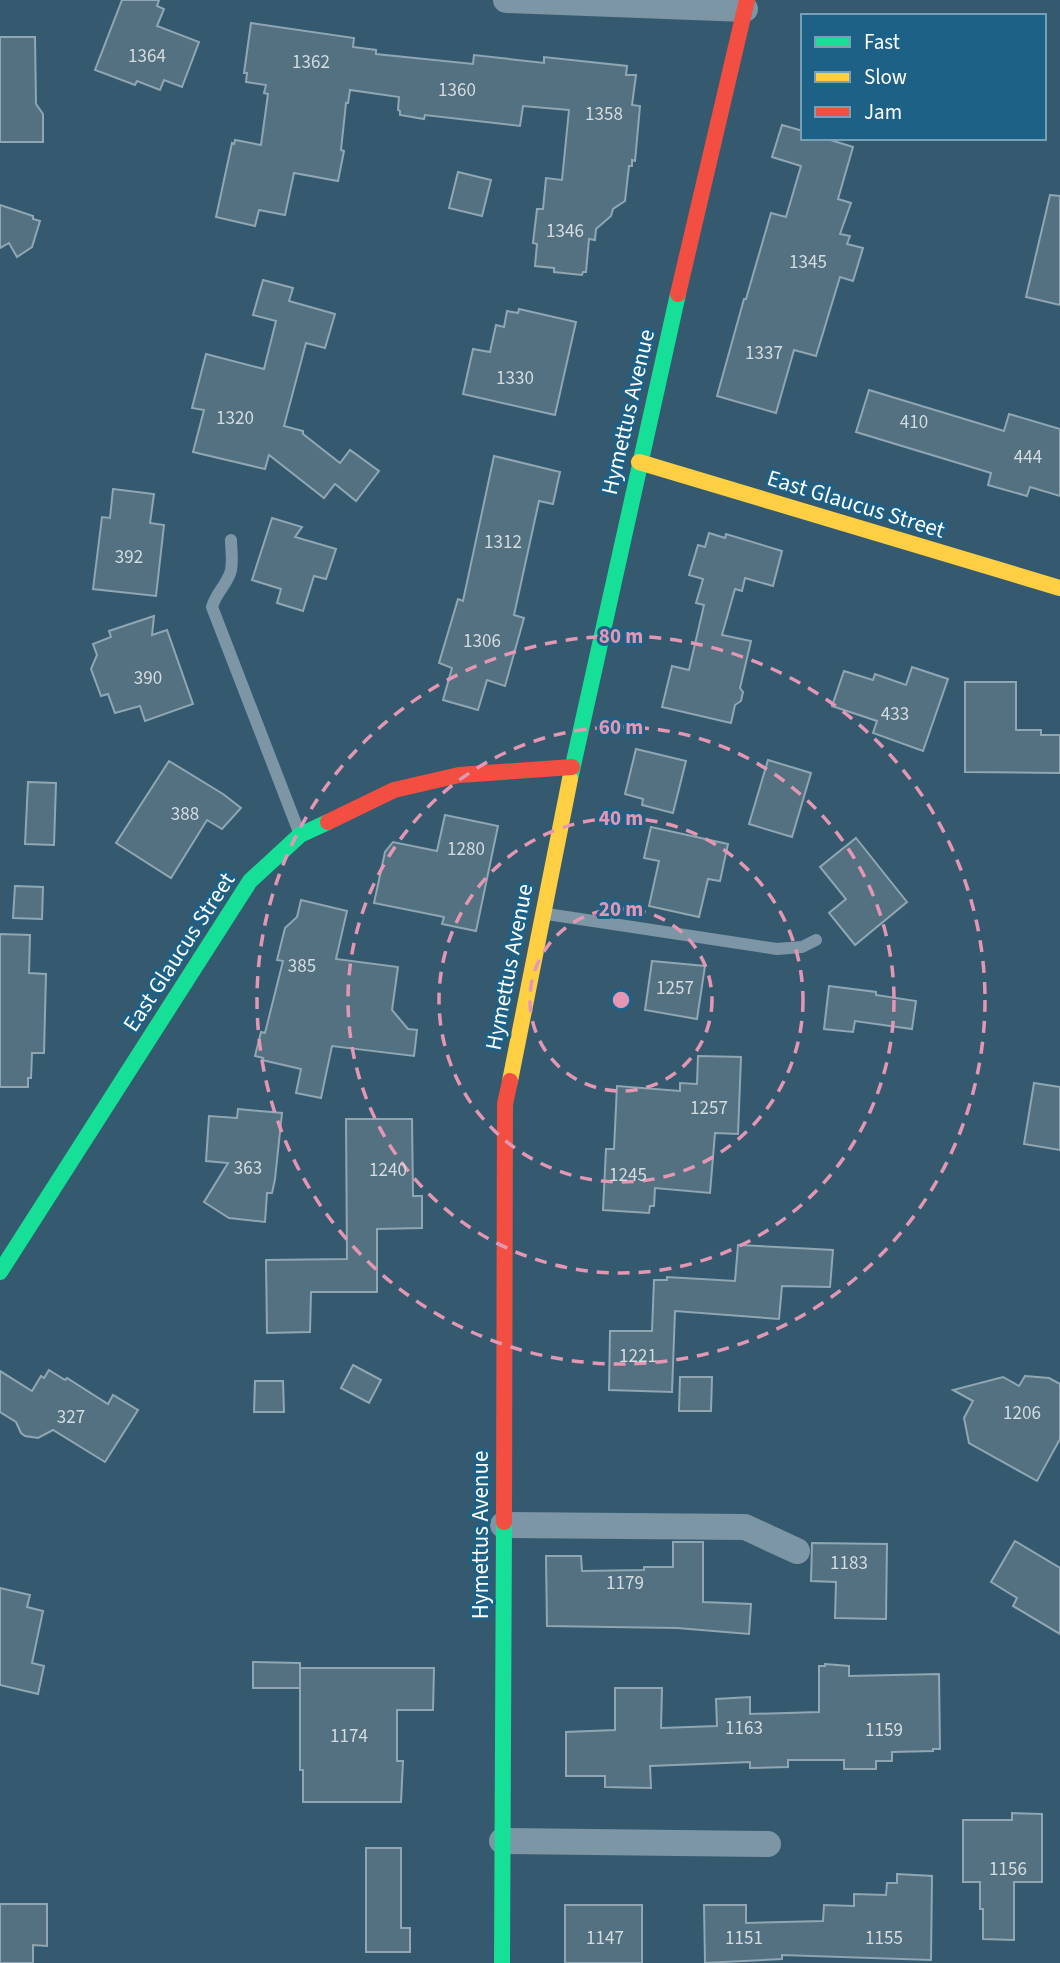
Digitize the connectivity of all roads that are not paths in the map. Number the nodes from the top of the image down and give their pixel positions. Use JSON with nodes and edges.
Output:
{"nodes":[{"id":1,"x":506,"y":0,"type":"edge"},
{"id":2,"x":746,"y":5,"type":"edge"},
{"id":3,"x":639,"y":462,"type":"junction"},
{"id":4,"x":231,"y":540,"type":"dead end"},
{"id":5,"x":1060,"y":589,"type":"edge"},
{"id":6,"x":572,"y":767,"type":"junction"},
{"id":7,"x":300,"y":835,"type":"junction"},
{"id":8,"x":543,"y":914,"type":"junction"},
{"id":9,"x":816,"y":940,"type":"dead end"},
{"id":10,"x":0,"y":1272,"type":"edge"},
{"id":11,"x":503,"y":1525,"type":"junction"},
{"id":12,"x":797,"y":1551,"type":"dead end"},
{"id":13,"x":502,"y":1841,"type":"junction"},
{"id":14,"x":768,"y":1844,"type":"dead end"},
{"id":15,"x":502,"y":1963,"type":"edge"}],
"edges":[{"from":1,"to":2,"type":"street"},
{"from":2,"to":3,"type":"street","name":"Hymettus Avenue"},
{"from":3,"to":5,"type":"street","name":"East Glaucus Street"},
{"from":3,"to":6,"type":"street","name":"Hymettus Avenue"},
{"from":4,"to":7,"type":"lane"},
{"from":6,"to":7,"type":"street","name":"East Glaucus Street"},
{"from":6,"to":8,"type":"street","name":"Hymettus Avenue"},
{"from":7,"to":10,"type":"street","name":"East Glaucus Street"},
{"from":8,"to":9,"type":"lane"},
{"from":8,"to":11,"type":"street","name":"Hymettus Avenue"},
{"from":11,"to":12,"type":"street"},
{"from":11,"to":13,"type":"street","name":"Hymettus Avenue"},
{"from":13,"to":14,"type":"street"},
{"from":13,"to":15,"type":"street","name":"Hymettus Avenue"}]}
